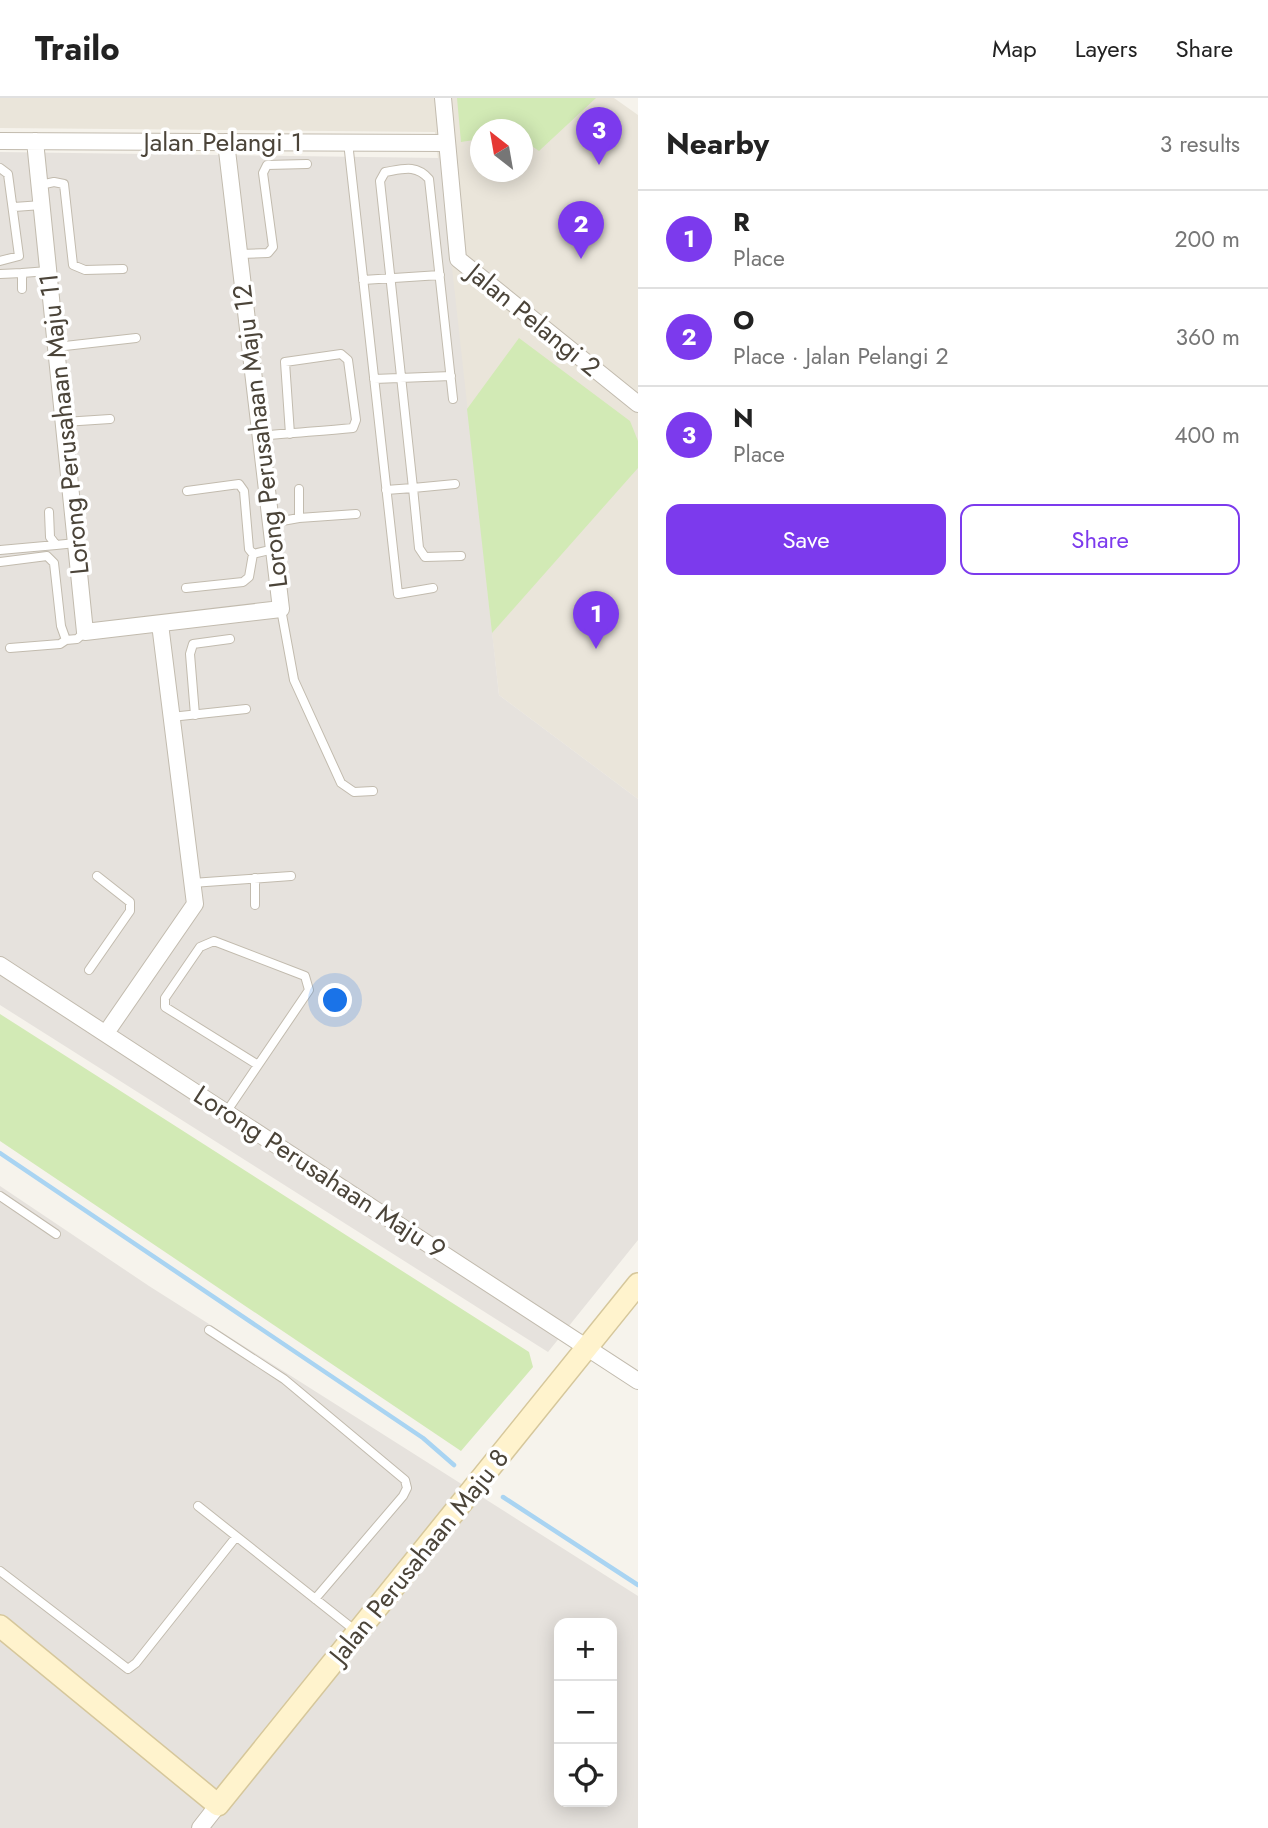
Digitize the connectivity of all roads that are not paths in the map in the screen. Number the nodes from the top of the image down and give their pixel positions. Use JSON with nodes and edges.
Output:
{"nodes":[{"id":1,"x":443,"y":98,"type":"edge"},
{"id":2,"x":0,"y":141,"type":"edge"},
{"id":3,"x":35,"y":141,"type":"junction"},
{"id":4,"x":226,"y":142,"type":"junction"},
{"id":5,"x":348,"y":142,"type":"junction"},
{"id":6,"x":447,"y":143,"type":"junction"},
{"id":7,"x":307,"y":164,"type":"dead end"},
{"id":8,"x":0,"y":168,"type":"edge"},
{"id":9,"x":40,"y":185,"type":"junction"},
{"id":10,"x":42,"y":205,"type":"junction"},
{"id":11,"x":14,"y":207,"type":"junction"},
{"id":12,"x":239,"y":254,"type":"junction"},
{"id":13,"x":0,"y":261,"type":"edge"},
{"id":14,"x":123,"y":269,"type":"dead end"},
{"id":15,"x":48,"y":271,"type":"junction"},
{"id":16,"x":22,"y":272,"type":"junction"},
{"id":17,"x":0,"y":274,"type":"edge"},
{"id":18,"x":440,"y":275,"type":"junction"},
{"id":19,"x":391,"y":278,"type":"junction"},
{"id":20,"x":363,"y":280,"type":"junction"},
{"id":21,"x":22,"y":289,"type":"dead end"},
{"id":22,"x":136,"y":338,"type":"dead end"},
{"id":23,"x":56,"y":346,"type":"junction"},
{"id":24,"x":451,"y":376,"type":"junction"},
{"id":25,"x":402,"y":378,"type":"junction"},
{"id":26,"x":374,"y":379,"type":"junction"},
{"id":27,"x":453,"y":399,"type":"dead end"},
{"id":28,"x":638,"y":404,"type":"edge"},
{"id":29,"x":110,"y":419,"type":"dead end"},
{"id":30,"x":64,"y":422,"type":"junction"},
{"id":31,"x":290,"y":433,"type":"junction"},
{"id":32,"x":261,"y":436,"type":"junction"},
{"id":33,"x":455,"y":484,"type":"dead end"},
{"id":34,"x":299,"y":488,"type":"dead end"},
{"id":35,"x":413,"y":488,"type":"junction"},
{"id":36,"x":386,"y":490,"type":"junction"},
{"id":37,"x":187,"y":491,"type":"dead end"},
{"id":38,"x":49,"y":512,"type":"dead end"},
{"id":39,"x":356,"y":514,"type":"dead end"},
{"id":40,"x":299,"y":518,"type":"junction"},
{"id":41,"x":271,"y":523,"type":"junction"},
{"id":42,"x":76,"y":543,"type":"junction"},
{"id":43,"x":56,"y":545,"type":"junction"},
{"id":44,"x":274,"y":549,"type":"junction"},
{"id":45,"x":0,"y":550,"type":"edge"},
{"id":46,"x":253,"y":554,"type":"junction"},
{"id":47,"x":461,"y":556,"type":"dead end"},
{"id":48,"x":0,"y":562,"type":"edge"},
{"id":49,"x":186,"y":588,"type":"dead end"},
{"id":50,"x":433,"y":588,"type":"dead end"},
{"id":51,"x":281,"y":609,"type":"junction"},
{"id":52,"x":160,"y":624,"type":"junction"},
{"id":53,"x":85,"y":632,"type":"junction"},
{"id":54,"x":230,"y":639,"type":"dead end"},
{"id":55,"x":66,"y":640,"type":"junction"},
{"id":56,"x":10,"y":648,"type":"dead end"},
{"id":57,"x":246,"y":709,"type":"dead end"},
{"id":58,"x":195,"y":715,"type":"junction"},
{"id":59,"x":172,"y":717,"type":"junction"},
{"id":60,"x":373,"y":791,"type":"dead end"},
{"id":61,"x":97,"y":876,"type":"dead end"},
{"id":62,"x":291,"y":876,"type":"dead end"},
{"id":63,"x":256,"y":878,"type":"junction"},
{"id":64,"x":192,"y":883,"type":"junction"},
{"id":65,"x":255,"y":905,"type":"dead end"},
{"id":66,"x":0,"y":965,"type":"edge"},
{"id":67,"x":89,"y":970,"type":"dead end"},
{"id":68,"x":106,"y":1033,"type":"junction"},
{"id":69,"x":258,"y":1065,"type":"junction"},
{"id":70,"x":227,"y":1111,"type":"junction"},
{"id":71,"x":0,"y":1196,"type":"edge"},
{"id":72,"x":56,"y":1234,"type":"dead end"},
{"id":73,"x":638,"y":1284,"type":"edge"},
{"id":74,"x":209,"y":1330,"type":"dead end"},
{"id":75,"x":588,"y":1346,"type":"junction"},
{"id":76,"x":638,"y":1381,"type":"edge"},
{"id":77,"x":198,"y":1506,"type":"dead end"},
{"id":78,"x":236,"y":1538,"type":"junction"},
{"id":79,"x":0,"y":1571,"type":"edge"},
{"id":80,"x":315,"y":1600,"type":"junction"},
{"id":81,"x":0,"y":1626,"type":"edge"},
{"id":82,"x":357,"y":1632,"type":"junction"},
{"id":83,"x":218,"y":1805,"type":"junction"},
{"id":84,"x":200,"y":1828,"type":"edge"}],
"edges":[{"from":1,"to":6,"type":"street","name":"Jalan Pelangi 2"},
{"from":2,"to":3,"type":"street","name":"Jalan Pelangi 1"},
{"from":3,"to":4,"type":"street","name":"Jalan Pelangi 1"},
{"from":3,"to":9,"type":"street","name":"Lorong Perusahaan Maju 11"},
{"from":4,"to":5,"type":"street","name":"Jalan Pelangi 1"},
{"from":4,"to":12,"type":"street","name":"Lorong Perusahaan Maju 12"},
{"from":5,"to":6,"type":"street","name":"Jalan Pelangi 1"},
{"from":5,"to":20,"type":"lane"},
{"from":6,"to":28,"type":"street","name":"Jalan Pelangi 2"},
{"from":7,"to":12,"type":"lane"},
{"from":8,"to":11,"type":"lane"},
{"from":9,"to":10,"type":"street","name":"Lorong Perusahaan Maju 11"},
{"from":9,"to":14,"type":"lane"},
{"from":10,"to":11,"type":"lane"},
{"from":10,"to":15,"type":"street","name":"Lorong Perusahaan Maju 11"},
{"from":11,"to":13,"type":"lane"},
{"from":12,"to":32,"type":"street","name":"Lorong Perusahaan Maju 12"},
{"from":15,"to":16,"type":"lane"},
{"from":15,"to":23,"type":"street","name":"Lorong Perusahaan Maju 11"},
{"from":16,"to":17,"type":"lane"},
{"from":16,"to":21,"type":"lane"},
{"from":18,"to":19,"type":"lane"},
{"from":18,"to":19,"type":"lane"},
{"from":18,"to":24,"type":"lane"},
{"from":19,"to":20,"type":"lane"},
{"from":19,"to":25,"type":"lane"},
{"from":20,"to":26,"type":"lane"},
{"from":22,"to":23,"type":"lane"},
{"from":23,"to":30,"type":"street","name":"Lorong Perusahaan Maju 11"},
{"from":24,"to":25,"type":"lane"},
{"from":24,"to":27,"type":"lane"},
{"from":25,"to":26,"type":"lane"},
{"from":25,"to":35,"type":"lane"},
{"from":26,"to":36,"type":"lane"},
{"from":29,"to":30,"type":"lane"},
{"from":30,"to":42,"type":"street","name":"Lorong Perusahaan Maju 11"},
{"from":31,"to":31,"type":"lane"},
{"from":31,"to":32,"type":"lane"},
{"from":32,"to":41,"type":"street","name":"Lorong Perusahaan Maju 12"},
{"from":33,"to":35,"type":"lane"},
{"from":34,"to":40,"type":"lane"},
{"from":35,"to":36,"type":"lane"},
{"from":35,"to":47,"type":"lane"},
{"from":36,"to":50,"type":"lane"},
{"from":37,"to":46,"type":"lane"},
{"from":38,"to":43,"type":"lane"},
{"from":39,"to":40,"type":"lane"},
{"from":40,"to":41,"type":"lane"},
{"from":41,"to":44,"type":"street","name":"Lorong Perusahaan Maju 12"},
{"from":42,"to":43,"type":"lane"},
{"from":42,"to":53,"type":"street","name":"Lorong Perusahaan Maju 11"},
{"from":43,"to":45,"type":"lane"},
{"from":44,"to":46,"type":"lane"},
{"from":44,"to":51,"type":"street","name":"Lorong Perusahaan Maju 12"},
{"from":46,"to":49,"type":"lane"},
{"from":48,"to":55,"type":"lane"},
{"from":51,"to":52,"type":"street","name":"Lorong Perusahaan Maju 12"},
{"from":51,"to":60,"type":"lane"},
{"from":52,"to":53,"type":"street"},
{"from":52,"to":59,"type":"street"},
{"from":53,"to":55,"type":"lane"},
{"from":54,"to":58,"type":"lane"},
{"from":55,"to":56,"type":"lane"},
{"from":57,"to":58,"type":"lane"},
{"from":58,"to":59,"type":"lane"},
{"from":59,"to":64,"type":"street"},
{"from":61,"to":67,"type":"lane"},
{"from":62,"to":63,"type":"lane"},
{"from":63,"to":64,"type":"lane"},
{"from":63,"to":65,"type":"lane"},
{"from":64,"to":68,"type":"street"},
{"from":66,"to":68,"type":"street","name":"Lorong Perusahaan Maju 9"},
{"from":68,"to":70,"type":"street","name":"Lorong Perusahaan Maju 9"},
{"from":69,"to":69,"type":"lane"},
{"from":69,"to":70,"type":"lane"},
{"from":70,"to":75,"type":"street","name":"Lorong Perusahaan Maju 9"},
{"from":71,"to":72,"type":"lane"},
{"from":73,"to":75,"type":"street","name":"Jalan Perusahaan Maju 8"},
{"from":74,"to":80,"type":"lane"},
{"from":75,"to":76,"type":"street","name":"Lorong Perusahaan Maju 9"},
{"from":75,"to":82,"type":"street","name":"Jalan Perusahaan Maju 8"},
{"from":77,"to":78,"type":"lane"},
{"from":78,"to":79,"type":"lane"},
{"from":78,"to":80,"type":"lane"},
{"from":80,"to":82,"type":"lane"},
{"from":81,"to":83,"type":"street"},
{"from":82,"to":83,"type":"street","name":"Jalan Perusahaan Maju 8"},
{"from":83,"to":84,"type":"street","name":"Jalan Perusahaan Maju 8"}]}
